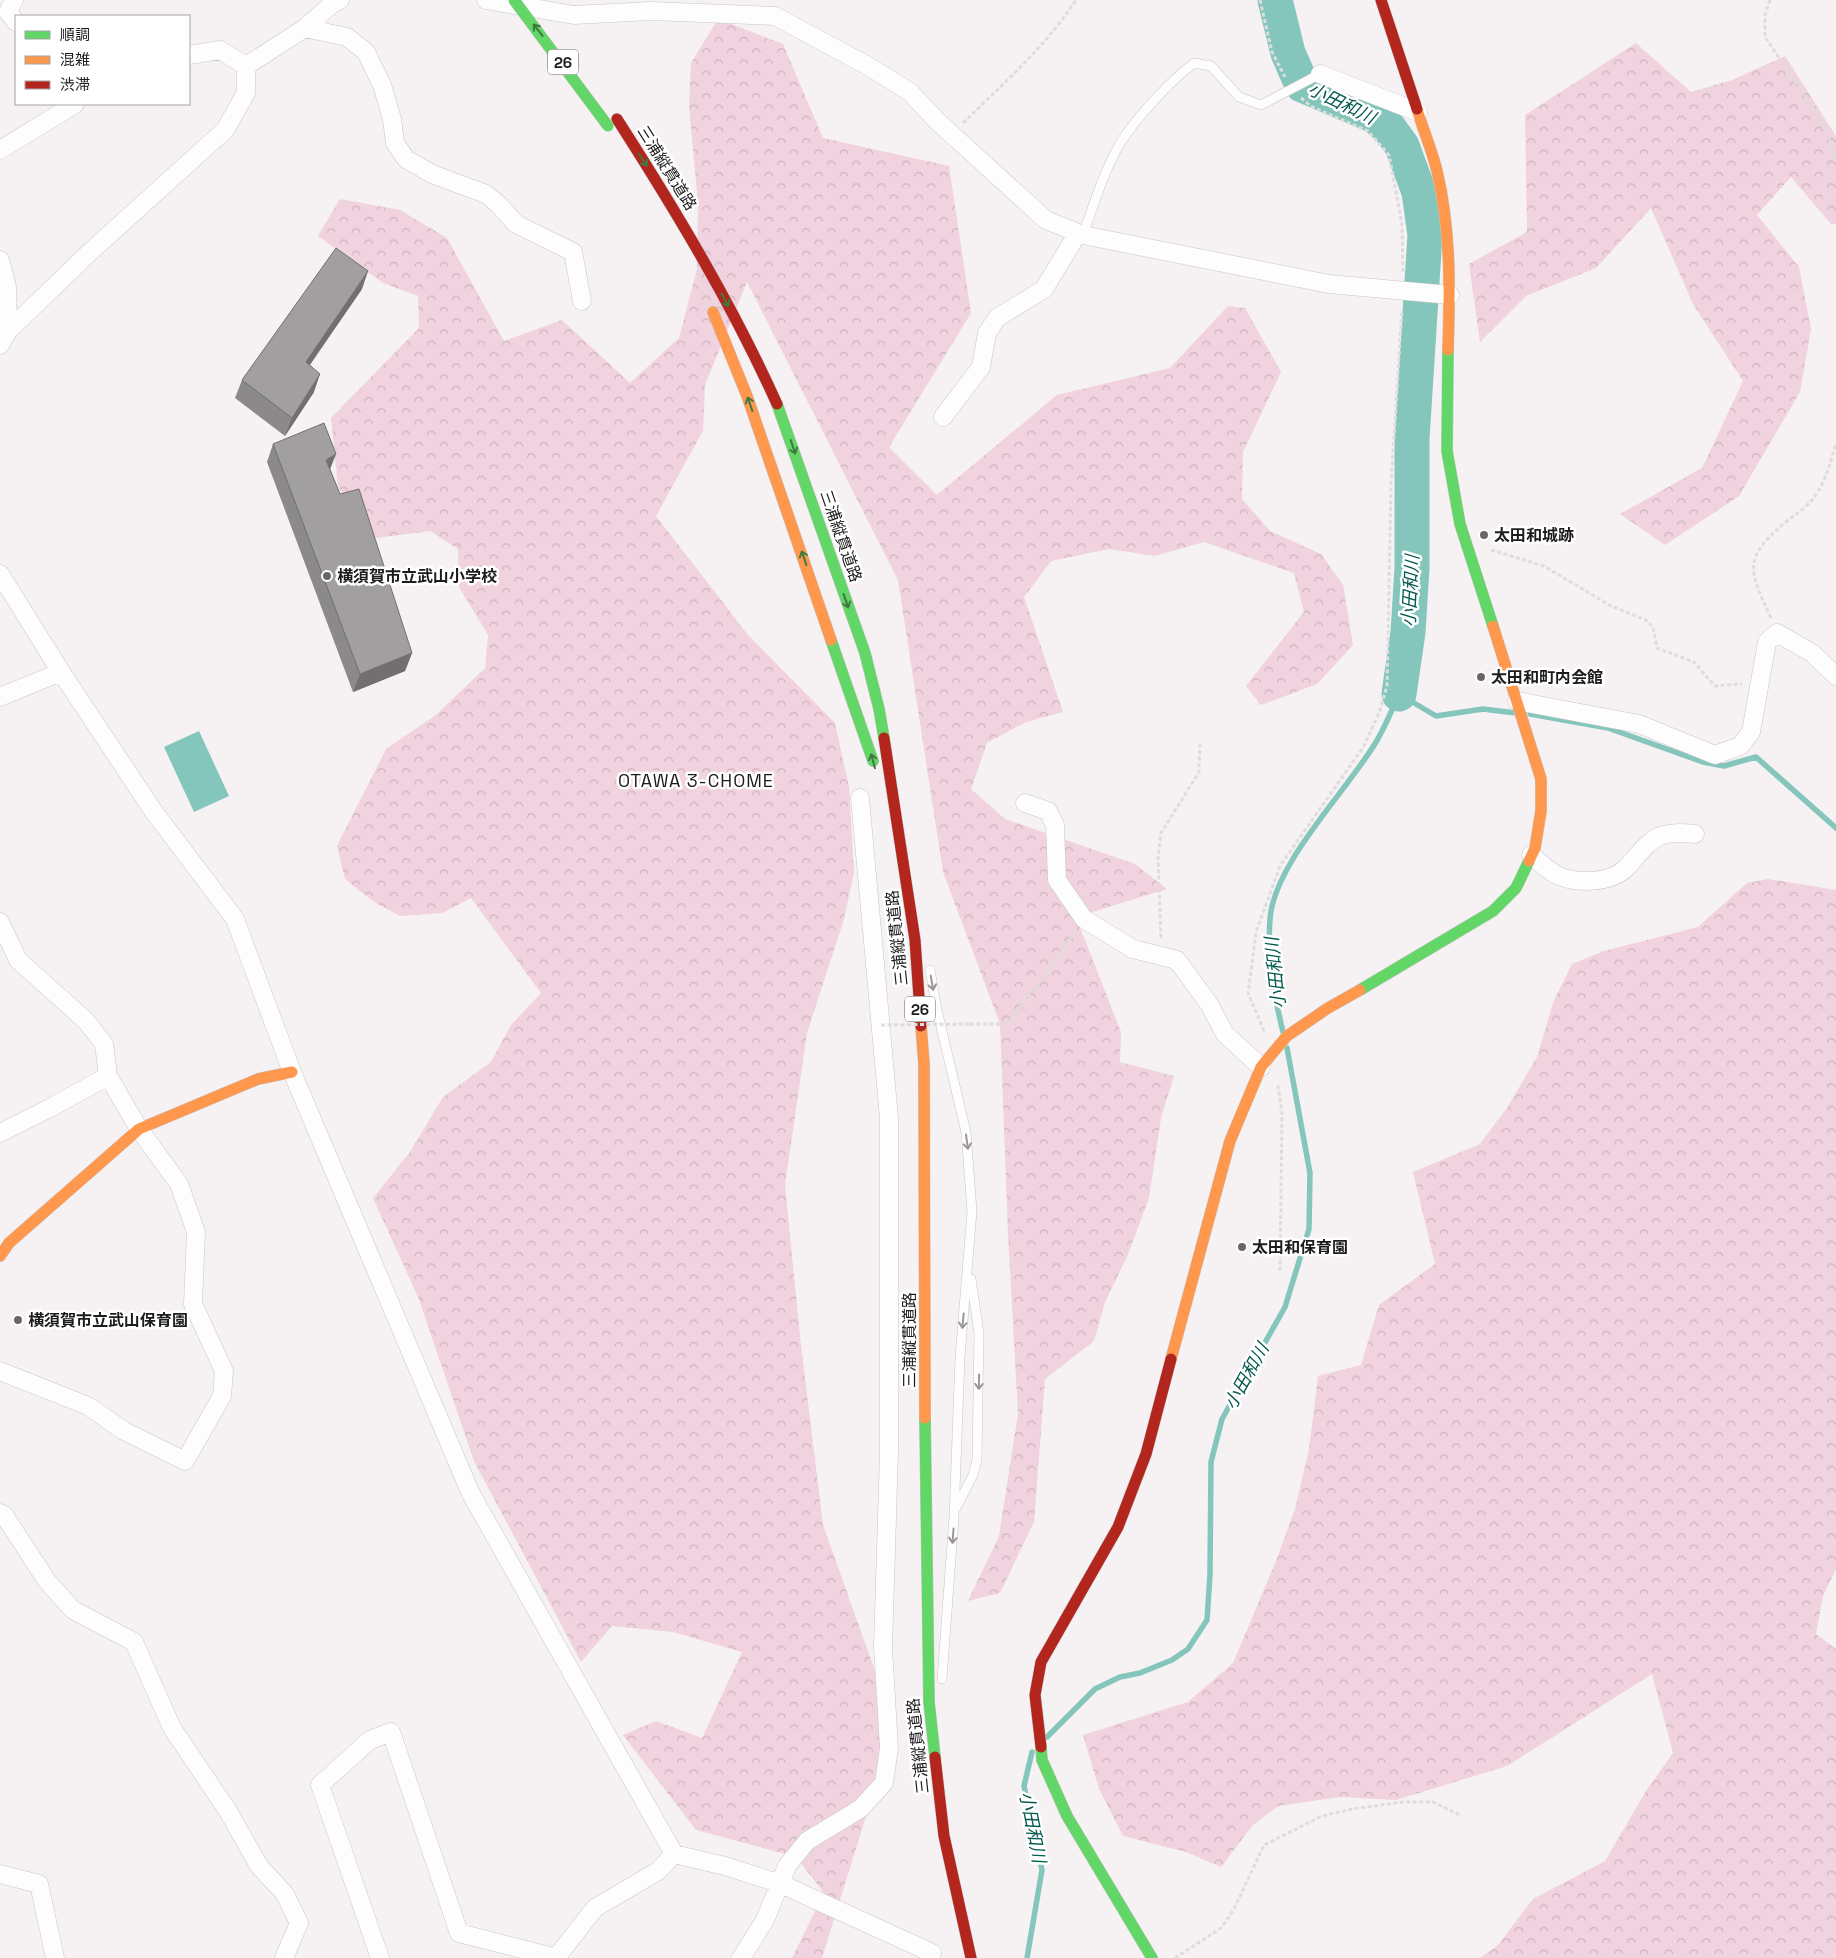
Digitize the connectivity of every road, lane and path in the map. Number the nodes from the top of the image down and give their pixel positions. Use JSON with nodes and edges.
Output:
{"nodes":[{"id":1,"x":14,"y":0,"type":"edge"},
{"id":2,"x":340,"y":0,"type":"edge"},
{"id":3,"x":486,"y":0,"type":"edge"},
{"id":4,"x":514,"y":0,"type":"edge"},
{"id":5,"x":529,"y":0,"type":"edge"},
{"id":6,"x":561,"y":0,"type":"edge"},
{"id":7,"x":1076,"y":0,"type":"edge"},
{"id":8,"x":1260,"y":0,"type":"edge"},
{"id":9,"x":1381,"y":0,"type":"edge"},
{"id":10,"x":1770,"y":0,"type":"edge"},
{"id":11,"x":650,"y":6,"type":"edge"},
{"id":12,"x":775,"y":8,"type":"edge"},
{"id":13,"x":574,"y":15,"type":"junction"},
{"id":14,"x":15,"y":21,"type":"edge"},
{"id":15,"x":548,"y":24,"type":"dead end"},
{"id":16,"x":304,"y":28,"type":"junction"},
{"id":17,"x":190,"y":55,"type":"edge"},
{"id":18,"x":246,"y":66,"type":"junction"},
{"id":19,"x":1320,"y":74,"type":"joint"},
{"id":20,"x":1291,"y":89,"type":"junction"},
{"id":21,"x":606,"y":104,"type":"dead end"},
{"id":22,"x":74,"y":105,"type":"edge"},
{"id":23,"x":1418,"y":112,"type":"junction"},
{"id":24,"x":612,"y":122,"type":"junction"},
{"id":25,"x":952,"y":134,"type":"junction"},
{"id":26,"x":0,"y":150,"type":"edge"},
{"id":27,"x":1836,"y":161,"type":"edge"},
{"id":28,"x":1080,"y":234,"type":"junction"},
{"id":29,"x":0,"y":260,"type":"edge"},
{"id":30,"x":690,"y":262,"type":"dead end"},
{"id":31,"x":1403,"y":290,"type":"junction"},
{"id":32,"x":1450,"y":294,"type":"junction"},
{"id":33,"x":582,"y":301,"type":"dead end"},
{"id":34,"x":710,"y":304,"type":"dead end"},
{"id":35,"x":4,"y":338,"type":"edge"},
{"id":36,"x":943,"y":417,"type":"dead end"},
{"id":37,"x":1836,"y":443,"type":"edge"},
{"id":38,"x":1466,"y":542,"type":"junction"},
{"id":39,"x":0,"y":574,"type":"edge"},
{"id":40,"x":1777,"y":633,"type":"junction"},
{"id":41,"x":61,"y":672,"type":"junction"},
{"id":42,"x":1836,"y":676,"type":"edge"},
{"id":43,"x":1760,"y":683,"type":"junction"},
{"id":44,"x":0,"y":697,"type":"edge"},
{"id":45,"x":1517,"y":701,"type":"junction"},
{"id":46,"x":1200,"y":741,"type":"dead end"},
{"id":47,"x":875,"y":771,"type":"dead end"},
{"id":48,"x":880,"y":788,"type":"dead end"},
{"id":49,"x":860,"y":798,"type":"dead end"},
{"id":50,"x":894,"y":799,"type":"junction"},
{"id":51,"x":1025,"y":802,"type":"dead end"},
{"id":52,"x":1695,"y":834,"type":"dead end"},
{"id":53,"x":911,"y":846,"type":"dead end"},
{"id":54,"x":1531,"y":856,"type":"junction"},
{"id":55,"x":1084,"y":919,"type":"junction"},
{"id":56,"x":0,"y":922,"type":"edge"},
{"id":57,"x":1162,"y":956,"type":"junction"},
{"id":58,"x":928,"y":958,"type":"dead end"},
{"id":59,"x":881,"y":1025,"type":"junction"},
{"id":60,"x":1274,"y":1052,"type":"junction"},
{"id":61,"x":1261,"y":1067,"type":"junction"},
{"id":62,"x":292,"y":1072,"type":"junction"},
{"id":63,"x":108,"y":1076,"type":"junction"},
{"id":64,"x":139,"y":1128,"type":"junction"},
{"id":65,"x":0,"y":1133,"type":"edge"},
{"id":66,"x":0,"y":1256,"type":"edge"},
{"id":67,"x":969,"y":1264,"type":"junction"},
{"id":68,"x":1280,"y":1273,"type":"dead end"},
{"id":69,"x":0,"y":1371,"type":"edge"},
{"id":70,"x":914,"y":1494,"type":"dead end"},
{"id":71,"x":0,"y":1513,"type":"edge"},
{"id":72,"x":954,"y":1517,"type":"junction"},
{"id":73,"x":916,"y":1671,"type":"dead end"},
{"id":74,"x":942,"y":1686,"type":"dead end"},
{"id":75,"x":923,"y":1760,"type":"dead end"},
{"id":76,"x":928,"y":1804,"type":"dead end"},
{"id":77,"x":1462,"y":1816,"type":"dead end"},
{"id":78,"x":674,"y":1854,"type":"junction"},
{"id":79,"x":958,"y":1854,"type":"dead end"},
{"id":80,"x":0,"y":1874,"type":"edge"},
{"id":81,"x":781,"y":1884,"type":"junction"},
{"id":82,"x":932,"y":1953,"type":"dead end"},
{"id":83,"x":55,"y":1958,"type":"edge"},
{"id":84,"x":284,"y":1958,"type":"edge"},
{"id":85,"x":380,"y":1958,"type":"edge"},
{"id":86,"x":557,"y":1958,"type":"edge"},
{"id":87,"x":741,"y":1958,"type":"edge"},
{"id":88,"x":960,"y":1958,"type":"edge"},
{"id":89,"x":971,"y":1958,"type":"edge"},
{"id":90,"x":1152,"y":1958,"type":"edge"},
{"id":91,"x":1174,"y":1958,"type":"edge"}],
"edges":[{"from":1,"to":14,"type":"street"},
{"from":2,"to":16,"type":"street"},
{"from":3,"to":13,"type":"street"},
{"from":24,"to":4,"type":"main road","name":"三浦縦貫道路","number":"26","one_way":true,"bridge":true},
{"from":5,"to":15,"type":"main road"},
{"from":6,"to":13,"type":"street"},
{"from":7,"to":25,"type":"path"},
{"from":8,"to":20,"type":"path"},
{"from":9,"to":23,"type":"main road"},
{"from":10,"to":27,"type":"path"},
{"from":11,"to":12,"type":"street"},
{"from":11,"to":13,"type":"street"},
{"from":12,"to":25,"type":"street"},
{"from":16,"to":18,"type":"street"},
{"from":16,"to":33,"type":"street"},
{"from":17,"to":18,"type":"street"},
{"from":18,"to":35,"type":"street"},
{"from":19,"to":20,"type":"lane"},
{"from":19,"to":23,"type":"street"},
{"from":20,"to":28,"type":"lane"},
{"from":20,"to":31,"type":"path"},
{"from":21,"to":24,"type":"main road","name":"三浦縦貫道路","number":"26"},
{"from":22,"to":26,"type":"street"},
{"from":23,"to":32,"type":"main road"},
{"from":24,"to":30,"type":"main road","name":"三浦縦貫道路","number":"26"},
{"from":24,"to":50,"type":"main road","name":"三浦縦貫道路","number":"26","one_way":true},
{"from":25,"to":28,"type":"street"},
{"from":28,"to":31,"type":"street"},
{"from":28,"to":36,"type":"street"},
{"from":29,"to":35,"type":"street"},
{"from":31,"to":32,"type":"street"},
{"from":31,"to":60,"type":"path"},
{"from":32,"to":38,"type":"main road"},
{"from":47,"to":34,"type":"main road","one_way":true},
{"from":37,"to":40,"type":"path"},
{"from":38,"to":43,"type":"path"},
{"from":38,"to":45,"type":"main road"},
{"from":39,"to":41,"type":"street"},
{"from":40,"to":42,"type":"street"},
{"from":40,"to":43,"type":"street"},
{"from":41,"to":44,"type":"street"},
{"from":41,"to":62,"type":"street"},
{"from":43,"to":45,"type":"street"},
{"from":45,"to":54,"type":"main road"},
{"from":46,"to":57,"type":"path"},
{"from":48,"to":70,"type":"main road","name":"三浦縦貫道路","number":"26"},
{"from":49,"to":59,"type":"street"},
{"from":50,"to":53,"type":"lane"},
{"from":50,"to":89,"type":"main road","name":"三浦縦貫道路","number":"26"},
{"from":51,"to":55,"type":"street"},
{"from":52,"to":54,"type":"street"},
{"from":54,"to":60,"type":"main road"},
{"from":55,"to":57,"type":"street"},
{"from":55,"to":59,"type":"path","bridge":true},
{"from":56,"to":63,"type":"street"},
{"from":57,"to":61,"type":"street"},
{"from":58,"to":67,"type":"lane","one_way":true},
{"from":59,"to":81,"type":"street"},
{"from":60,"to":61,"type":"main road"},
{"from":60,"to":68,"type":"path"},
{"from":61,"to":90,"type":"main road"},
{"from":62,"to":64,"type":"main road"},
{"from":62,"to":78,"type":"street"},
{"from":63,"to":64,"type":"street"},
{"from":63,"to":65,"type":"street"},
{"from":64,"to":66,"type":"main road"},
{"from":64,"to":69,"type":"street"},
{"from":67,"to":72,"type":"lane","one_way":true},
{"from":67,"to":72,"type":"lane","one_way":true},
{"from":71,"to":84,"type":"street"},
{"from":72,"to":74,"type":"lane","one_way":true},
{"from":73,"to":75,"type":"main road","name":"三浦縦貫道路"},
{"from":76,"to":88,"type":"main road","name":"三浦縦貫道路"},
{"from":77,"to":91,"type":"path"},
{"from":78,"to":81,"type":"street"},
{"from":78,"to":86,"type":"street"},
{"from":79,"to":89,"type":"lane"},
{"from":80,"to":83,"type":"street"},
{"from":81,"to":82,"type":"street"},
{"from":81,"to":87,"type":"street"},
{"from":85,"to":86,"type":"street"}]}
